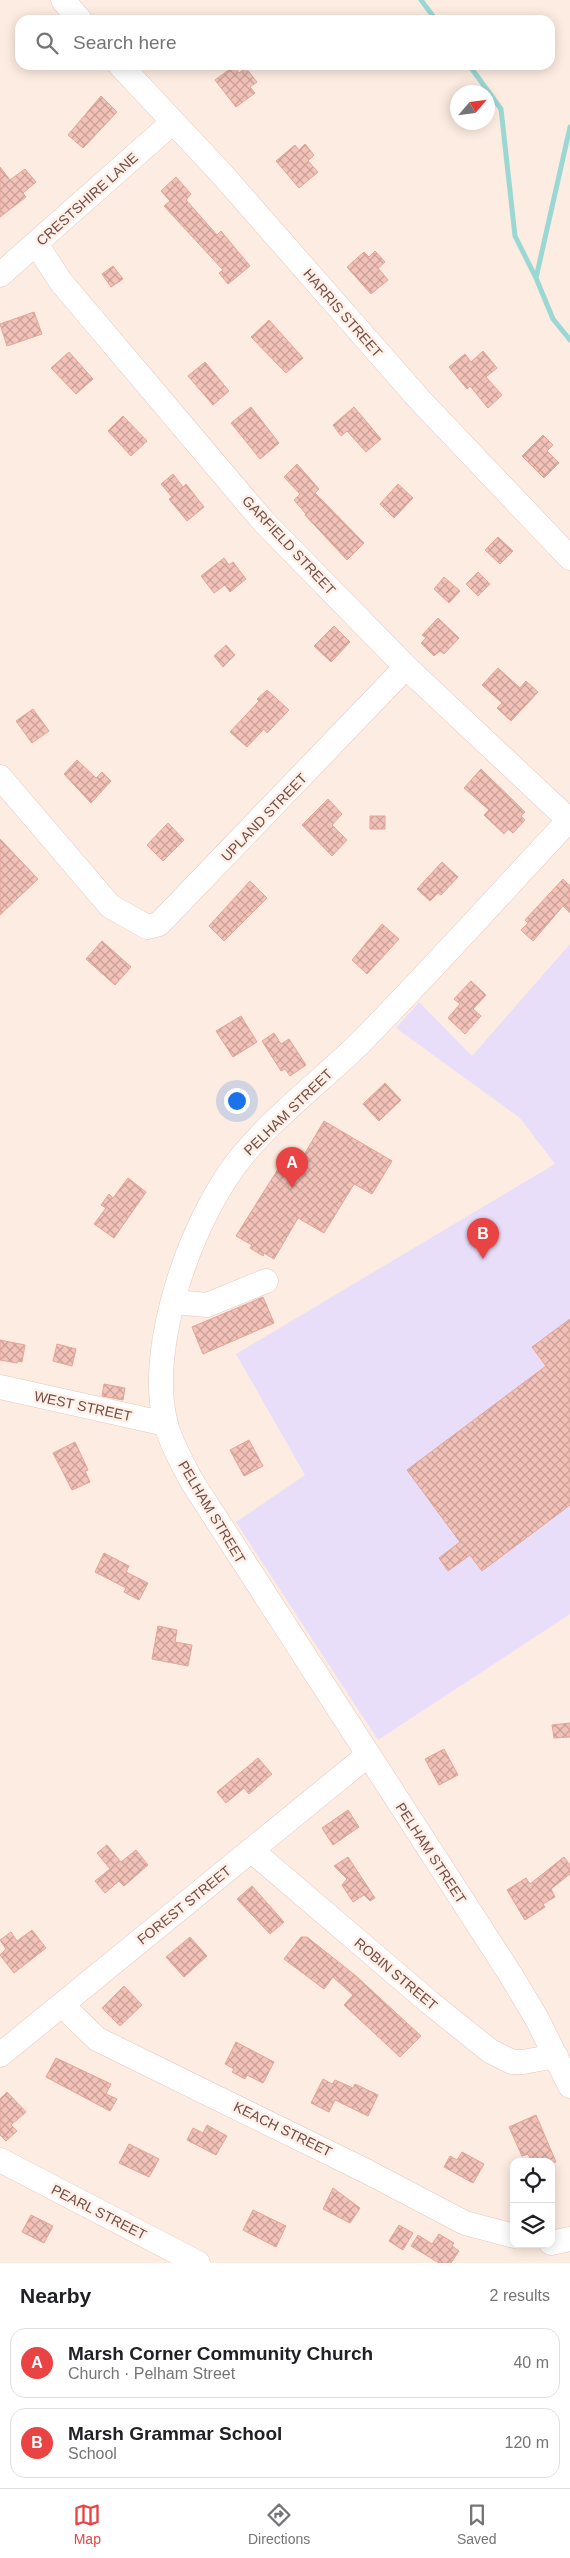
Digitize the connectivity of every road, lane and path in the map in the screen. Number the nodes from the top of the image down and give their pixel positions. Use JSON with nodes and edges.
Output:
{"nodes":[{"id":1,"x":63,"y":0,"type":"edge"},
{"id":2,"x":76,"y":15,"type":"edge"},
{"id":3,"x":125,"y":70,"type":"edge"},
{"id":4,"x":173,"y":122,"type":"junction"},
{"id":5,"x":36,"y":245,"type":"junction"},
{"id":6,"x":0,"y":275,"type":"edge"},
{"id":7,"x":570,"y":558,"type":"edge"},
{"id":8,"x":406,"y":667,"type":"junction"},
{"id":9,"x":0,"y":777,"type":"edge"},
{"id":10,"x":570,"y":820,"type":"edge"},
{"id":11,"x":266,"y":1281,"type":"dead end"},
{"id":12,"x":174,"y":1302,"type":"junction"},
{"id":13,"x":0,"y":1387,"type":"edge"},
{"id":14,"x":166,"y":1424,"type":"junction"},
{"id":15,"x":368,"y":1755,"type":"junction"},
{"id":16,"x":251,"y":1850,"type":"junction"},
{"id":17,"x":62,"y":2005,"type":"junction"},
{"id":18,"x":0,"y":2055,"type":"edge"},
{"id":19,"x":556,"y":2056,"type":"junction"},
{"id":20,"x":570,"y":2086,"type":"edge"},
{"id":21,"x":0,"y":2160,"type":"edge"},
{"id":22,"x":510,"y":2235,"type":"edge"},
{"id":23,"x":570,"y":2239,"type":"edge"},
{"id":24,"x":555,"y":2242,"type":"edge"},
{"id":25,"x":198,"y":2263,"type":"edge"}],
"edges":[{"from":1,"to":2,"type":"street"},
{"from":3,"to":4,"type":"street","name":"HARRIS STREET"},
{"from":4,"to":5,"type":"street","name":"CRESTSHIRE LANE"},
{"from":4,"to":7,"type":"street","name":"HARRIS STREET"},
{"from":5,"to":6,"type":"street","name":"CRESTSHIRE LANE"},
{"from":5,"to":8,"type":"street","name":"GARFIELD STREET"},
{"from":8,"to":9,"type":"street","name":"UPLAND STREET"},
{"from":8,"to":10,"type":"street","name":"GARFIELD STREET"},
{"from":10,"to":12,"type":"street","name":"PELHAM STREET"},
{"from":11,"to":12,"type":"street"},
{"from":12,"to":14,"type":"street","name":"PELHAM STREET"},
{"from":13,"to":14,"type":"street","name":"WEST STREET"},
{"from":14,"to":15,"type":"street","name":"PELHAM STREET"},
{"from":15,"to":16,"type":"street","name":"FOREST STREET"},
{"from":15,"to":19,"type":"street","name":"PELHAM STREET"},
{"from":16,"to":17,"type":"street","name":"FOREST STREET"},
{"from":16,"to":19,"type":"street","name":"ROBIN STREET"},
{"from":17,"to":18,"type":"street","name":"FOREST STREET"},
{"from":17,"to":22,"type":"street","name":"KEACH STREET"},
{"from":19,"to":20,"type":"street","name":"PELHAM STREET"},
{"from":21,"to":25,"type":"street","name":"PEARL STREET"},
{"from":23,"to":24,"type":"street"}]}
